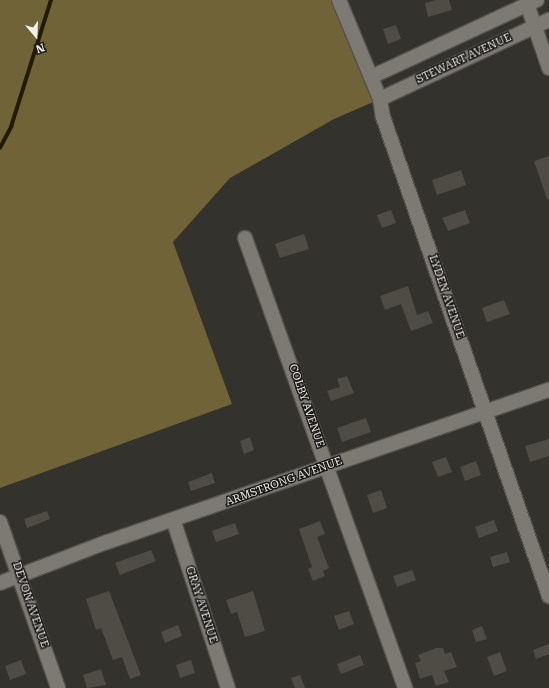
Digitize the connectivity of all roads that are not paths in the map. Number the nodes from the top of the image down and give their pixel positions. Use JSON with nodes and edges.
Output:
{"nodes":[{"id":1,"x":339,"y":0,"type":"edge"},
{"id":2,"x":532,"y":2,"type":"edge"},
{"id":3,"x":549,"y":20,"type":"edge"},
{"id":4,"x":534,"y":28,"type":"junction"},
{"id":5,"x":549,"y":68,"type":"edge"},
{"id":6,"x":371,"y":76,"type":"junction"},
{"id":7,"x":380,"y":99,"type":"junction"},
{"id":8,"x":245,"y":238,"type":"dead end"},
{"id":9,"x":549,"y":390,"type":"edge"},
{"id":10,"x":486,"y":412,"type":"junction"},
{"id":11,"x":327,"y":466,"type":"junction"},
{"id":12,"x":0,"y":522,"type":"edge"},
{"id":13,"x":174,"y":522,"type":"junction"},
{"id":14,"x":20,"y":575,"type":"junction"},
{"id":15,"x":0,"y":583,"type":"edge"},
{"id":16,"x":549,"y":596,"type":"edge"},
{"id":17,"x":58,"y":688,"type":"edge"},
{"id":18,"x":228,"y":688,"type":"edge"},
{"id":19,"x":404,"y":688,"type":"edge"}],
"edges":[{"from":1,"to":6,"type":"street","name":"LYDEN AVENUE"},
{"from":2,"to":4,"type":"street"},
{"from":2,"to":6,"type":"street"},
{"from":3,"to":4,"type":"street","name":"STEWART AVENUE"},
{"from":4,"to":5,"type":"street"},
{"from":4,"to":7,"type":"street","name":"STEWART AVENUE"},
{"from":6,"to":7,"type":"street","name":"LYDEN AVENUE"},
{"from":7,"to":10,"type":"street","name":"LYDEN AVENUE"},
{"from":8,"to":11,"type":"street","name":"COLBY AVENUE"},
{"from":9,"to":10,"type":"street","name":"ARMSTRONG AVENUE"},
{"from":10,"to":11,"type":"street","name":"ARMSTRONG AVENUE"},
{"from":10,"to":16,"type":"street","name":"LYDEN AVENUE"},
{"from":11,"to":13,"type":"street","name":"ARMSTRONG AVENUE"},
{"from":11,"to":19,"type":"street","name":"COLBY AVENUE"},
{"from":12,"to":14,"type":"street","name":"DEVON AVENUE"},
{"from":13,"to":14,"type":"street","name":"ARMSTRONG AVENUE"},
{"from":13,"to":18,"type":"street","name":"GRAY AVENUE"},
{"from":14,"to":15,"type":"street","name":"ARMSTRONG AVENUE"},
{"from":14,"to":17,"type":"street","name":"DEVON AVENUE"}]}
